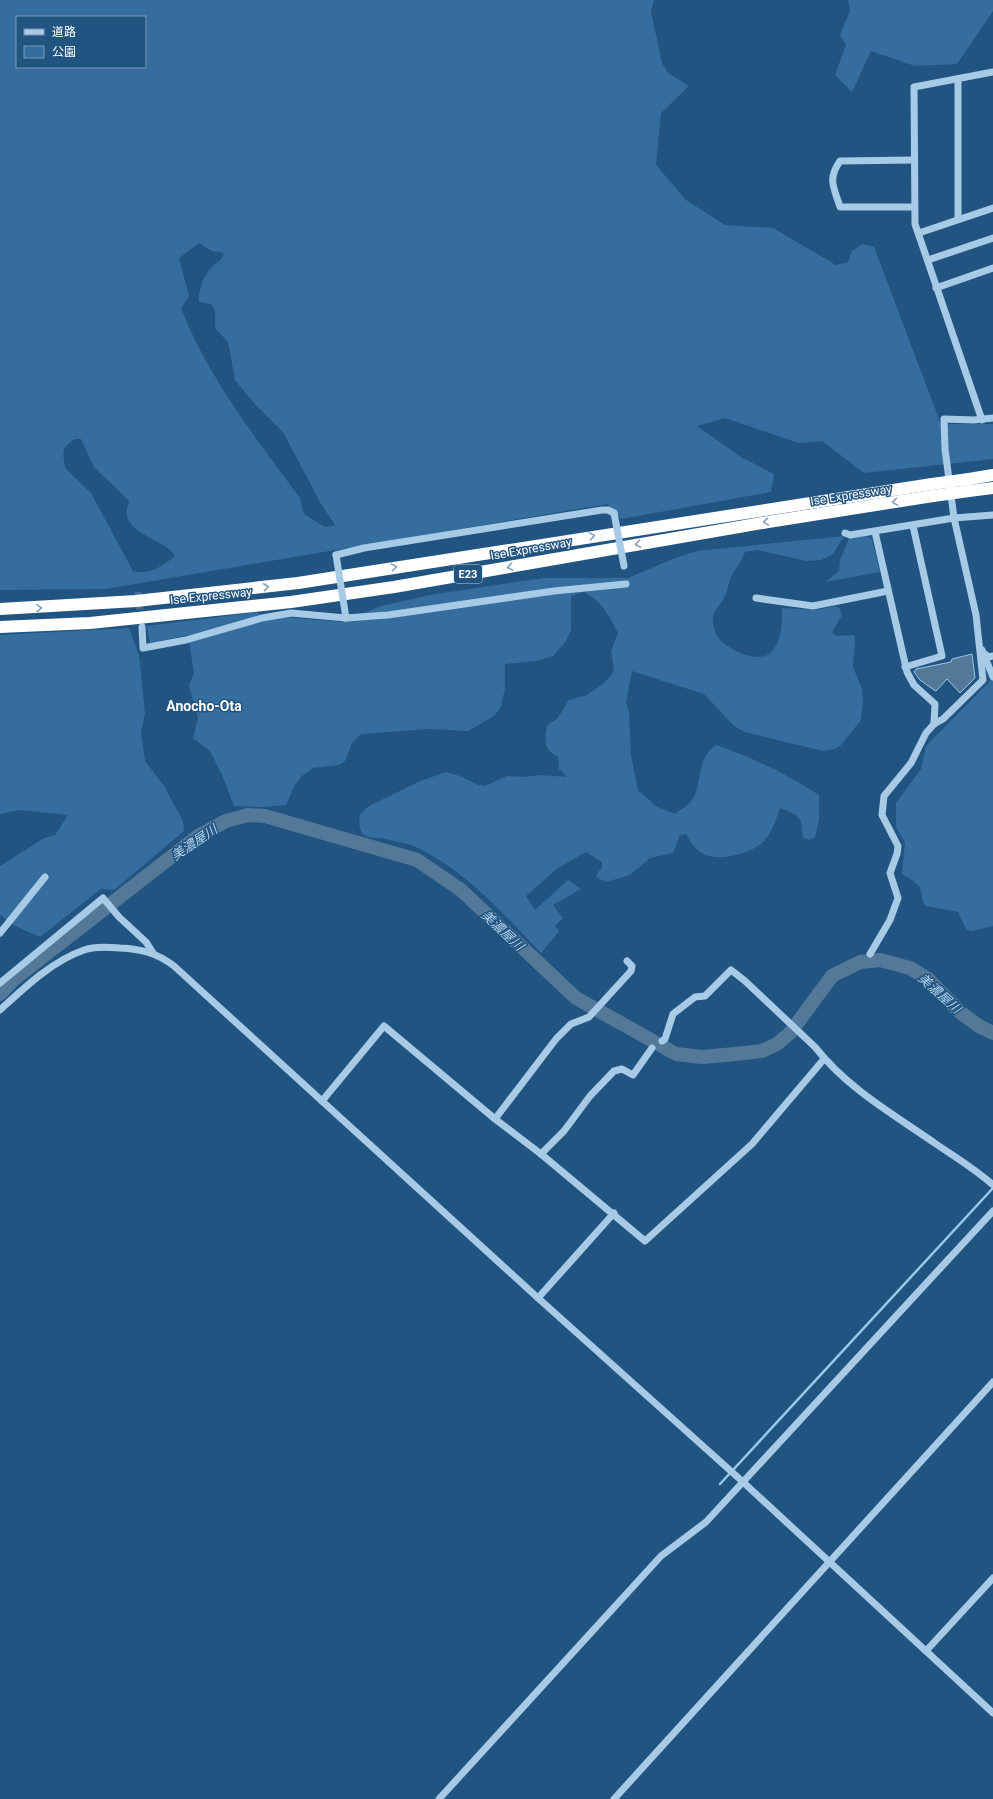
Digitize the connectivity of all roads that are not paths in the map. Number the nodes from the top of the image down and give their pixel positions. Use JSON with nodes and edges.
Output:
{"nodes":[{"id":1,"x":993,"y":72,"type":"edge"},
{"id":2,"x":958,"y":79,"type":"junction"},
{"id":3,"x":914,"y":160,"type":"junction"},
{"id":4,"x":914,"y":206,"type":"junction"},
{"id":5,"x":993,"y":208,"type":"edge"},
{"id":6,"x":958,"y":220,"type":"junction"},
{"id":7,"x":919,"y":233,"type":"junction"},
{"id":8,"x":993,"y":238,"type":"edge"},
{"id":9,"x":928,"y":260,"type":"junction"},
{"id":10,"x":993,"y":268,"type":"edge"},
{"id":11,"x":936,"y":288,"type":"junction"},
{"id":12,"x":993,"y":418,"type":"edge"},
{"id":13,"x":982,"y":420,"type":"junction"},
{"id":14,"x":993,"y":475,"type":"edge"},
{"id":15,"x":993,"y":488,"type":"edge"},
{"id":16,"x":933,"y":490,"type":"junction"},
{"id":17,"x":993,"y":515,"type":"edge"},
{"id":18,"x":954,"y":518,"type":"junction"},
{"id":19,"x":913,"y":526,"type":"junction"},
{"id":20,"x":874,"y":532,"type":"junction"},
{"id":21,"x":844,"y":533,"type":"dead end"},
{"id":22,"x":624,"y":566,"type":"dead end"},
{"id":23,"x":626,"y":584,"type":"dead end"},
{"id":24,"x":888,"y":591,"type":"junction"},
{"id":25,"x":756,"y":598,"type":"dead end"},
{"id":26,"x":0,"y":609,"type":"edge"},
{"id":27,"x":346,"y":618,"type":"junction"},
{"id":28,"x":0,"y":627,"type":"edge"},
{"id":29,"x":142,"y":627,"type":"tunnel mouth"},
{"id":30,"x":982,"y":650,"type":"junction"},
{"id":31,"x":993,"y":656,"type":"edge"},
{"id":32,"x":905,"y":667,"type":"junction"},
{"id":33,"x":993,"y":677,"type":"edge"},
{"id":34,"x":934,"y":724,"type":"junction"},
{"id":35,"x":45,"y":877,"type":"dead end"},
{"id":36,"x":0,"y":933,"type":"edge"},
{"id":37,"x":153,"y":953,"type":"junction"},
{"id":38,"x":870,"y":954,"type":"dead end"},
{"id":39,"x":627,"y":961,"type":"dead end"},
{"id":40,"x":0,"y":983,"type":"edge"},
{"id":41,"x":0,"y":1010,"type":"edge"},
{"id":42,"x":662,"y":1041,"type":"dead end"},
{"id":43,"x":652,"y":1048,"type":"dead end"},
{"id":44,"x":824,"y":1058,"type":"junction"},
{"id":45,"x":322,"y":1101,"type":"junction"},
{"id":46,"x":495,"y":1119,"type":"junction"},
{"id":47,"x":541,"y":1154,"type":"junction"},
{"id":48,"x":993,"y":1185,"type":"edge"},
{"id":49,"x":993,"y":1211,"type":"edge"},
{"id":50,"x":614,"y":1214,"type":"junction"},
{"id":51,"x":538,"y":1298,"type":"junction"},
{"id":52,"x":993,"y":1382,"type":"edge"},
{"id":53,"x":743,"y":1482,"type":"junction"},
{"id":54,"x":829,"y":1563,"type":"junction"},
{"id":55,"x":993,"y":1578,"type":"edge"},
{"id":56,"x":926,"y":1652,"type":"junction"},
{"id":57,"x":993,"y":1713,"type":"edge"},
{"id":58,"x":440,"y":1799,"type":"edge"},
{"id":59,"x":614,"y":1799,"type":"edge"}],
"edges":[{"from":1,"to":2,"type":"street"},
{"from":2,"to":3,"type":"street"},
{"from":2,"to":6,"type":"street"},
{"from":3,"to":4,"type":"street"},
{"from":3,"to":4,"type":"street"},
{"from":4,"to":7,"type":"street"},
{"from":5,"to":6,"type":"street"},
{"from":6,"to":7,"type":"street"},
{"from":7,"to":9,"type":"street"},
{"from":8,"to":9,"type":"street"},
{"from":9,"to":11,"type":"street"},
{"from":10,"to":11,"type":"street"},
{"from":11,"to":13,"type":"street"},
{"from":12,"to":13,"type":"street"},
{"from":13,"to":18,"type":"street"},
{"from":14,"to":16,"type":"highway","name":"Ise Expressway","bridge":true},
{"from":15,"to":16,"type":"highway","name":"Ise Expressway","bridge":true},
{"from":26,"to":16,"type":"highway","name":"Ise Expressway","number":"E23","one_way":true},
{"from":16,"to":28,"type":"highway","name":"Ise Expressway","number":"E23","one_way":true},
{"from":17,"to":18,"type":"street"},
{"from":18,"to":19,"type":"street"},
{"from":18,"to":30,"type":"street"},
{"from":19,"to":20,"type":"street"},
{"from":19,"to":32,"type":"street"},
{"from":20,"to":21,"type":"street"},
{"from":20,"to":24,"type":"street"},
{"from":22,"to":27,"type":"street","bridge":true},
{"from":23,"to":27,"type":"street"},
{"from":24,"to":25,"type":"street"},
{"from":24,"to":32,"type":"street"},
{"from":27,"to":29,"type":"street"},
{"from":30,"to":31,"type":"street"},
{"from":30,"to":33,"type":"street"},
{"from":30,"to":34,"type":"street"},
{"from":32,"to":34,"type":"street"},
{"from":34,"to":38,"type":"street"},
{"from":35,"to":36,"type":"street"},
{"from":37,"to":40,"type":"street"},
{"from":37,"to":41,"type":"street"},
{"from":37,"to":45,"type":"street"},
{"from":39,"to":46,"type":"street"},
{"from":42,"to":44,"type":"street"},
{"from":43,"to":47,"type":"street"},
{"from":44,"to":48,"type":"street"},
{"from":44,"to":50,"type":"street"},
{"from":45,"to":46,"type":"street"},
{"from":45,"to":51,"type":"street"},
{"from":46,"to":47,"type":"street"},
{"from":47,"to":50,"type":"street"},
{"from":49,"to":53,"type":"street"},
{"from":50,"to":51,"type":"street"},
{"from":51,"to":53,"type":"street"},
{"from":52,"to":54,"type":"street"},
{"from":53,"to":54,"type":"street"},
{"from":53,"to":58,"type":"street"},
{"from":54,"to":56,"type":"street"},
{"from":54,"to":59,"type":"street"},
{"from":55,"to":56,"type":"street"},
{"from":56,"to":57,"type":"street"}]}
